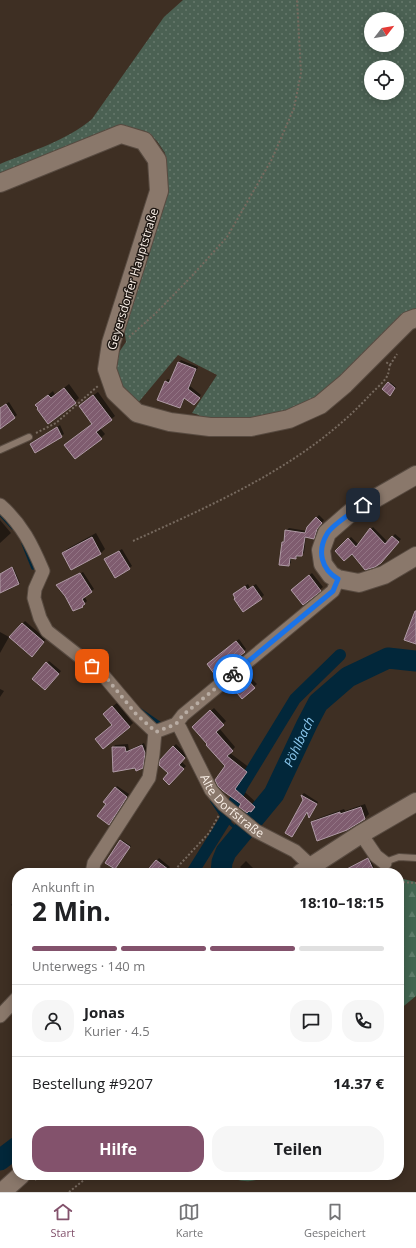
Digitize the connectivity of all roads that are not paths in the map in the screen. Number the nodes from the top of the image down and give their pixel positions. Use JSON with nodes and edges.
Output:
{"nodes":[{"id":1,"x":0,"y":183,"type":"edge"},
{"id":2,"x":416,"y":318,"type":"edge"},
{"id":3,"x":29,"y":437,"type":"road end"},
{"id":4,"x":0,"y":450,"type":"edge"},
{"id":5,"x":416,"y":475,"type":"edge"},
{"id":6,"x":0,"y":505,"type":"edge"},
{"id":7,"x":416,"y":556,"type":"edge"},
{"id":8,"x":338,"y":579,"type":"junction"},
{"id":9,"x":176,"y":724,"type":"junction"},
{"id":10,"x":156,"y":732,"type":"junction"},
{"id":11,"x":416,"y":802,"type":"edge"},
{"id":12,"x":360,"y":834,"type":"junction"},
{"id":13,"x":416,"y":858,"type":"edge"},
{"id":14,"x":385,"y":862,"type":"joint"},
{"id":15,"x":93,"y":868,"type":"edge"},
{"id":16,"x":305,"y":868,"type":"edge"},
{"id":17,"x":309,"y":868,"type":"edge"},
{"id":18,"x":12,"y":1003,"type":"edge"},
{"id":19,"x":0,"y":1016,"type":"edge"},
{"id":20,"x":15,"y":1180,"type":"edge"},
{"id":21,"x":2,"y":1192,"type":"edge"}],
"edges":[{"from":1,"to":2,"type":"main road","name":"Geyersdorfer Hauptstraße"},
{"from":3,"to":4,"type":"lane"},
{"from":5,"to":8,"type":"main road"},
{"from":6,"to":10,"type":"street"},
{"from":7,"to":8,"type":"main road"},
{"from":8,"to":9,"type":"street"},
{"from":9,"to":10,"type":"street"},
{"from":9,"to":16,"type":"street","name":"Alte Dorfstraße"},
{"from":10,"to":15,"type":"street"},
{"from":11,"to":12,"type":"main road"},
{"from":12,"to":14,"type":"street"},
{"from":12,"to":17,"type":"main road"},
{"from":13,"to":14,"type":"lane"},
{"from":18,"to":19,"type":"street"},
{"from":20,"to":21,"type":"main road"}]}
